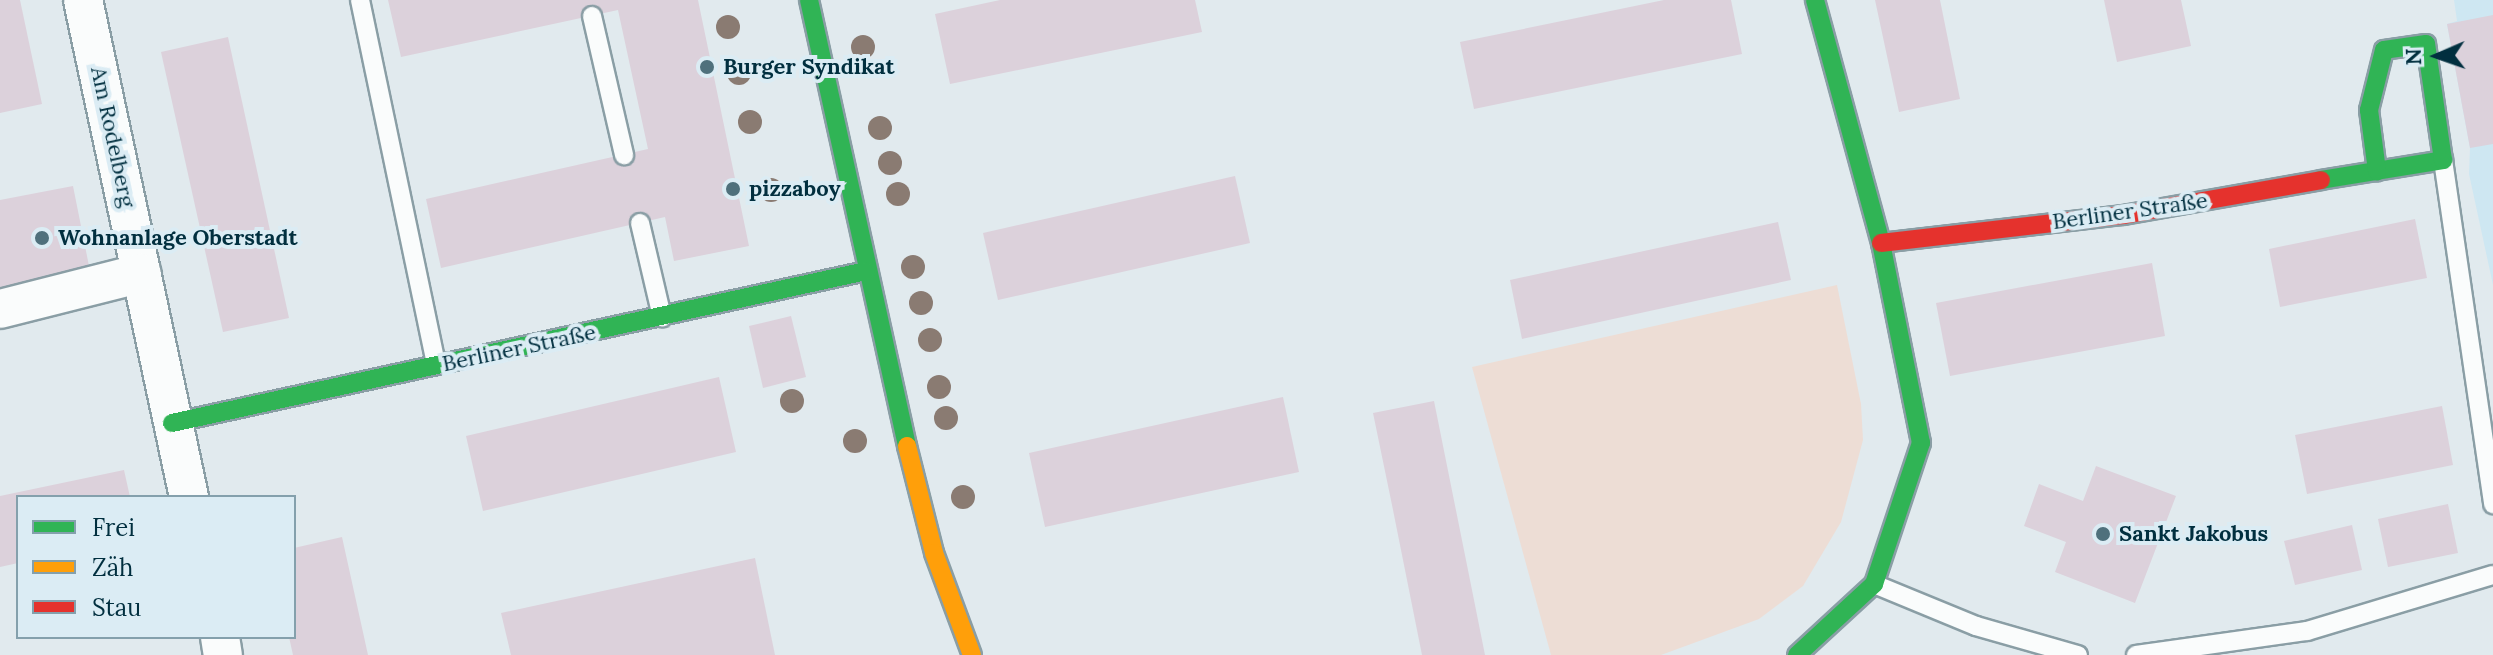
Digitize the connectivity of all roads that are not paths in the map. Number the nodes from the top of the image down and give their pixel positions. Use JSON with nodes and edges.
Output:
{"nodes":[{"id":1,"x":83,"y":0,"type":"edge"},
{"id":2,"x":360,"y":0,"type":"edge"},
{"id":3,"x":809,"y":0,"type":"edge"},
{"id":4,"x":1815,"y":0,"type":"edge"},
{"id":5,"x":592,"y":16,"type":"dead end"},
{"id":6,"x":624,"y":155,"type":"dead end"},
{"id":7,"x":2443,"y":160,"type":"junction"},
{"id":8,"x":2377,"y":171,"type":"junction"},
{"id":9,"x":640,"y":223,"type":"dead end"},
{"id":10,"x":1881,"y":243,"type":"junction"},
{"id":11,"x":866,"y":271,"type":"junction"},
{"id":12,"x":142,"y":273,"type":"junction"},
{"id":13,"x":0,"y":309,"type":"edge"},
{"id":14,"x":662,"y":317,"type":"junction"},
{"id":15,"x":437,"y":366,"type":"junction"},
{"id":16,"x":172,"y":423,"type":"junction"},
{"id":17,"x":189,"y":495,"type":"edge"},
{"id":18,"x":2493,"y":504,"type":"edge"},
{"id":19,"x":2493,"y":575,"type":"edge"},
{"id":20,"x":1874,"y":584,"type":"junction"},
{"id":21,"x":1806,"y":653,"type":"edge"},
{"id":22,"x":972,"y":655,"type":"edge"},
{"id":23,"x":2078,"y":655,"type":"edge"},
{"id":24,"x":2136,"y":655,"type":"edge"}],
"edges":[{"from":1,"to":12,"type":"street","name":"Am Rodelberg"},
{"from":2,"to":15,"type":"lane"},
{"from":3,"to":11,"type":"street"},
{"from":4,"to":10,"type":"street"},
{"from":5,"to":6,"type":"lane"},
{"from":7,"to":8,"type":"street","name":"Berliner Straße"},
{"from":7,"to":8,"type":"street"},
{"from":7,"to":18,"type":"lane"},
{"from":8,"to":10,"type":"street","name":"Berliner Straße"},
{"from":9,"to":14,"type":"lane"},
{"from":10,"to":20,"type":"street"},
{"from":11,"to":14,"type":"street","name":"Berliner Straße"},
{"from":11,"to":22,"type":"street"},
{"from":12,"to":13,"type":"street"},
{"from":12,"to":16,"type":"street","name":"Am Rodelberg"},
{"from":14,"to":15,"type":"street","name":"Berliner Straße"},
{"from":15,"to":16,"type":"street","name":"Berliner Straße"},
{"from":16,"to":17,"type":"street","name":"Am Rodelberg"},
{"from":19,"to":24,"type":"lane"},
{"from":20,"to":21,"type":"street"},
{"from":20,"to":23,"type":"lane"}]}
